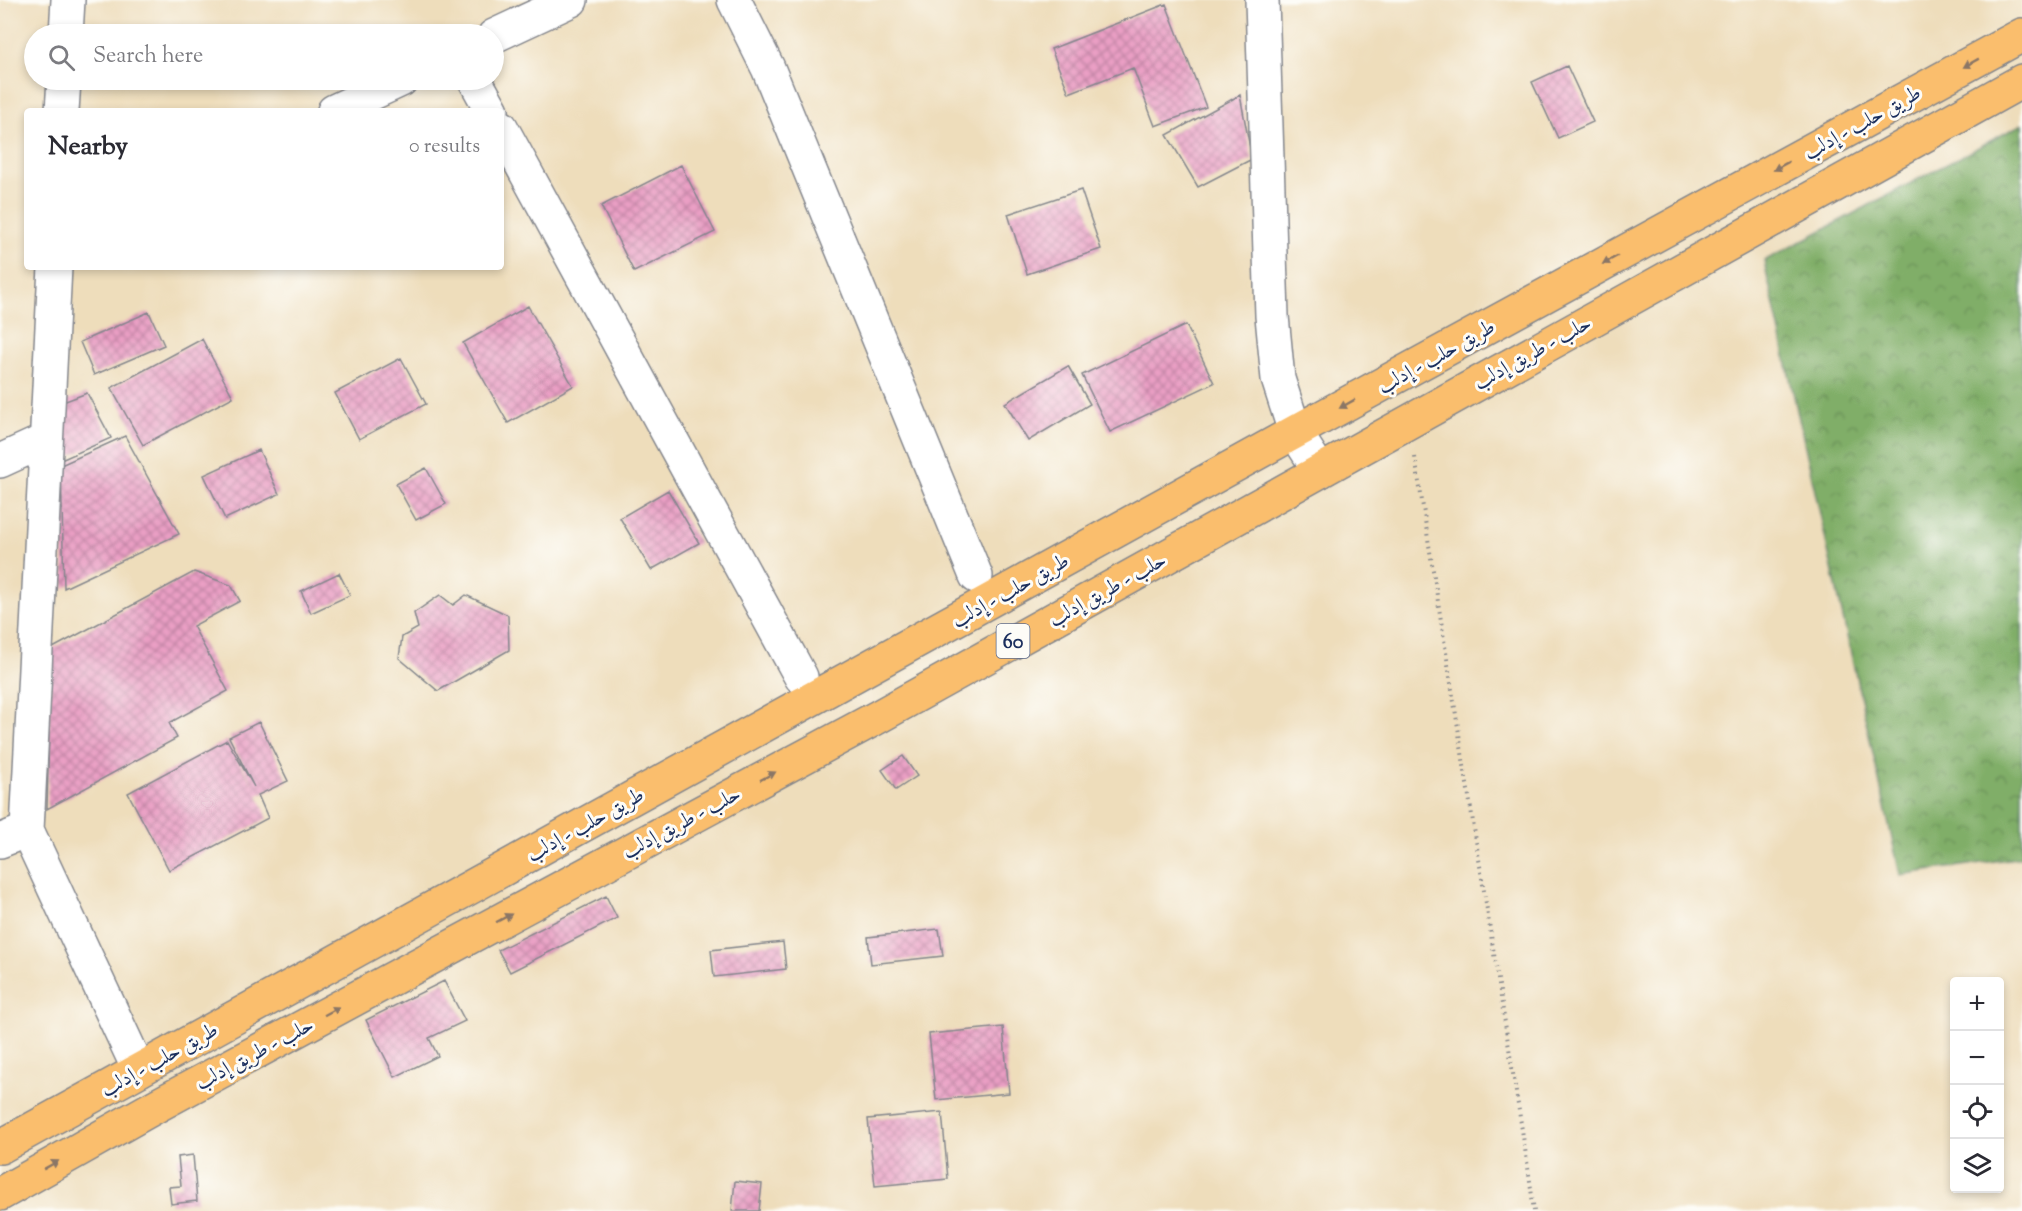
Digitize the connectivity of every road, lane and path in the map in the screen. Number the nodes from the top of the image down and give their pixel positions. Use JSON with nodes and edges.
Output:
{"nodes":[{"id":1,"x":68,"y":0,"type":"edge"},
{"id":2,"x":571,"y":0,"type":"edge"},
{"id":3,"x":734,"y":0,"type":"edge"},
{"id":4,"x":1262,"y":0,"type":"edge"},
{"id":5,"x":67,"y":24,"type":"edge"},
{"id":6,"x":504,"y":31,"type":"edge"},
{"id":7,"x":2022,"y":35,"type":"edge"},
{"id":8,"x":2022,"y":81,"type":"edge"},
{"id":9,"x":63,"y":90,"type":"edge"},
{"id":10,"x":379,"y":90,"type":"edge"},
{"id":11,"x":480,"y":90,"type":"edge"},
{"id":12,"x":62,"y":108,"type":"edge"},
{"id":13,"x":340,"y":108,"type":"edge"},
{"id":14,"x":490,"y":108,"type":"edge"},
{"id":15,"x":504,"y":132,"type":"edge"},
{"id":16,"x":55,"y":270,"type":"edge"},
{"id":17,"x":1410,"y":421,"type":"junction"},
{"id":18,"x":1295,"y":432,"type":"junction"},
{"id":19,"x":46,"y":440,"type":"junction"},
{"id":20,"x":0,"y":461,"type":"edge"},
{"id":21,"x":1320,"y":471,"type":"junction"},
{"id":22,"x":976,"y":576,"type":"dead end"},
{"id":23,"x":801,"y":677,"type":"dead end"},
{"id":24,"x":14,"y":835,"type":"edge"},
{"id":25,"x":139,"y":1070,"type":"junction"},
{"id":26,"x":158,"y":1105,"type":"junction"},
{"id":27,"x":0,"y":1148,"type":"edge"},
{"id":28,"x":0,"y":1194,"type":"edge"},
{"id":29,"x":1534,"y":1211,"type":"edge"}],
"edges":[{"from":1,"to":5,"type":"street"},
{"from":2,"to":6,"type":"street"},
{"from":3,"to":22,"type":"street"},
{"from":4,"to":18,"type":"street"},
{"from":7,"to":18,"type":"highway","name":"طريق حلب - إدلب","number":"60","one_way":true},
{"from":8,"to":17,"type":"highway","name":"حلب - طريق إدلب","number":"60"},
{"from":9,"to":12,"type":"street"},
{"from":10,"to":13,"type":"street"},
{"from":11,"to":14,"type":"street"},
{"from":15,"to":23,"type":"street"},
{"from":16,"to":19,"type":"street"},
{"from":17,"to":21,"type":"highway","name":"حلب - طريق إدلب","number":"60"},
{"from":17,"to":29,"type":"path"},
{"from":18,"to":21,"type":"street"},
{"from":18,"to":25,"type":"highway","name":"طريق حلب - إدلب","number":"60"},
{"from":19,"to":20,"type":"street"},
{"from":19,"to":24,"type":"street"},
{"from":26,"to":21,"type":"highway","name":"حلب - طريق إدلب","number":"60","one_way":true},
{"from":24,"to":25,"type":"street"},
{"from":25,"to":26,"type":"highway"},
{"from":25,"to":27,"type":"highway","name":"طريق حلب - إدلب","number":"60"},
{"from":28,"to":26,"type":"highway","name":"حلب - طريق إدلب","number":"60","one_way":true}]}
